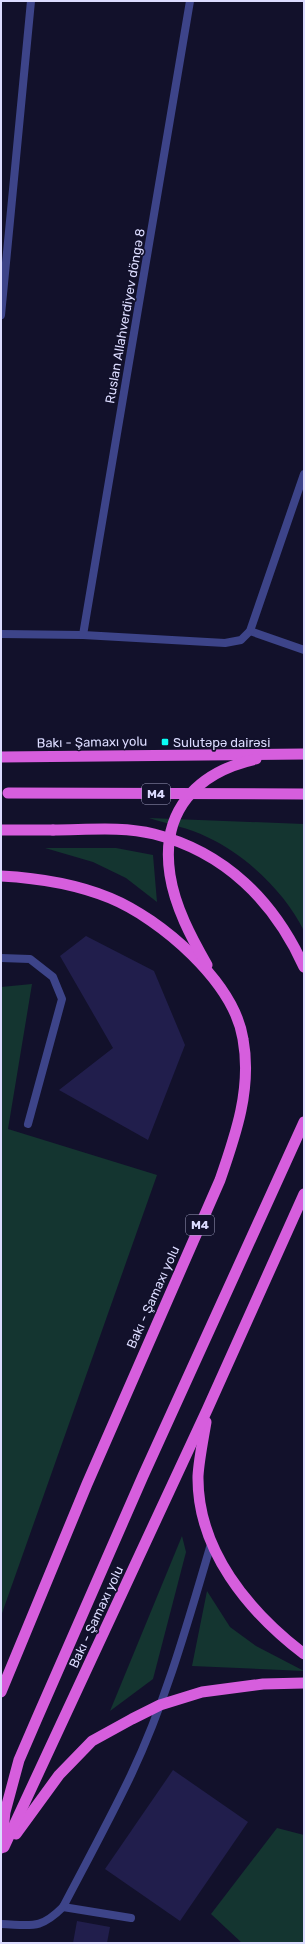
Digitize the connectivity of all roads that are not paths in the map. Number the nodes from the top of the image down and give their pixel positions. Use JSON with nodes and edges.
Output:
{"nodes":[{"id":1,"x":32,"y":1,"type":"edge"},
{"id":2,"x":190,"y":1,"type":"edge"},
{"id":3,"x":1,"y":315,"type":"edge"},
{"id":4,"x":304,"y":474,"type":"edge"},
{"id":5,"x":250,"y":631,"type":"junction"},
{"id":6,"x":1,"y":634,"type":"edge"},
{"id":7,"x":83,"y":636,"type":"junction"},
{"id":8,"x":304,"y":650,"type":"edge"},
{"id":9,"x":304,"y":754,"type":"edge"},
{"id":10,"x":274,"y":755,"type":"junction"},
{"id":11,"x":1,"y":757,"type":"edge"},
{"id":12,"x":4,"y":793,"type":"edge"},
{"id":13,"x":304,"y":794,"type":"edge"},
{"id":14,"x":1,"y":830,"type":"edge"},
{"id":15,"x":1,"y":876,"type":"edge"},
{"id":16,"x":1,"y":958,"type":"edge"},
{"id":17,"x":304,"y":967,"type":"edge"},
{"id":18,"x":217,"y":982,"type":"junction"},
{"id":19,"x":304,"y":1122,"type":"edge"},
{"id":20,"x":28,"y":1124,"type":"dead end"},
{"id":21,"x":304,"y":1194,"type":"edge"},
{"id":22,"x":207,"y":1410,"type":"junction"},
{"id":23,"x":211,"y":1544,"type":"junction"},
{"id":24,"x":304,"y":1654,"type":"edge"},
{"id":25,"x":304,"y":1683,"type":"edge"},
{"id":26,"x":1,"y":1692,"type":"edge"},
{"id":27,"x":160,"y":1705,"type":"junction"},
{"id":28,"x":1,"y":1848,"type":"edge"},
{"id":29,"x":1,"y":1854,"type":"edge"},
{"id":30,"x":63,"y":1907,"type":"junction"},
{"id":31,"x":131,"y":1918,"type":"dead end"},
{"id":32,"x":1,"y":1924,"type":"edge"}],
"edges":[{"from":1,"to":3,"type":"street"},
{"from":2,"to":7,"type":"street","name":"Ruslan Allahverdiyev döngə 8"},
{"from":4,"to":5,"type":"street"},
{"from":5,"to":7,"type":"street"},
{"from":5,"to":8,"type":"street"},
{"from":6,"to":7,"type":"street"},
{"from":9,"to":10,"type":"highway","name":"Bakı - Şamaxı yolu"},
{"from":10,"to":11,"type":"highway","name":"Bakı - Şamaxı yolu"},
{"from":10,"to":18,"type":"highway"},
{"from":12,"to":13,"type":"highway","number":"M4","bridge":true},
{"from":14,"to":17,"type":"highway","bridge":true},
{"from":15,"to":18,"type":"highway","name":"Bakı - Şamaxı yolu","number":"M4"},
{"from":16,"to":20,"type":"street"},
{"from":18,"to":26,"type":"highway","name":"Bakı - Şamaxı yolu","number":"M4"},
{"from":19,"to":28,"type":"highway"},
{"from":21,"to":22,"type":"highway","name":"Bakı - Şamaxı yolu"},
{"from":22,"to":23,"type":"highway"},
{"from":22,"to":29,"type":"highway","name":"Bakı - Şamaxı yolu"},
{"from":23,"to":24,"type":"highway"},
{"from":23,"to":27,"type":"street"},
{"from":25,"to":27,"type":"highway"},
{"from":27,"to":29,"type":"highway"},
{"from":27,"to":30,"type":"street"},
{"from":30,"to":31,"type":"street"},
{"from":30,"to":32,"type":"street"}]}
